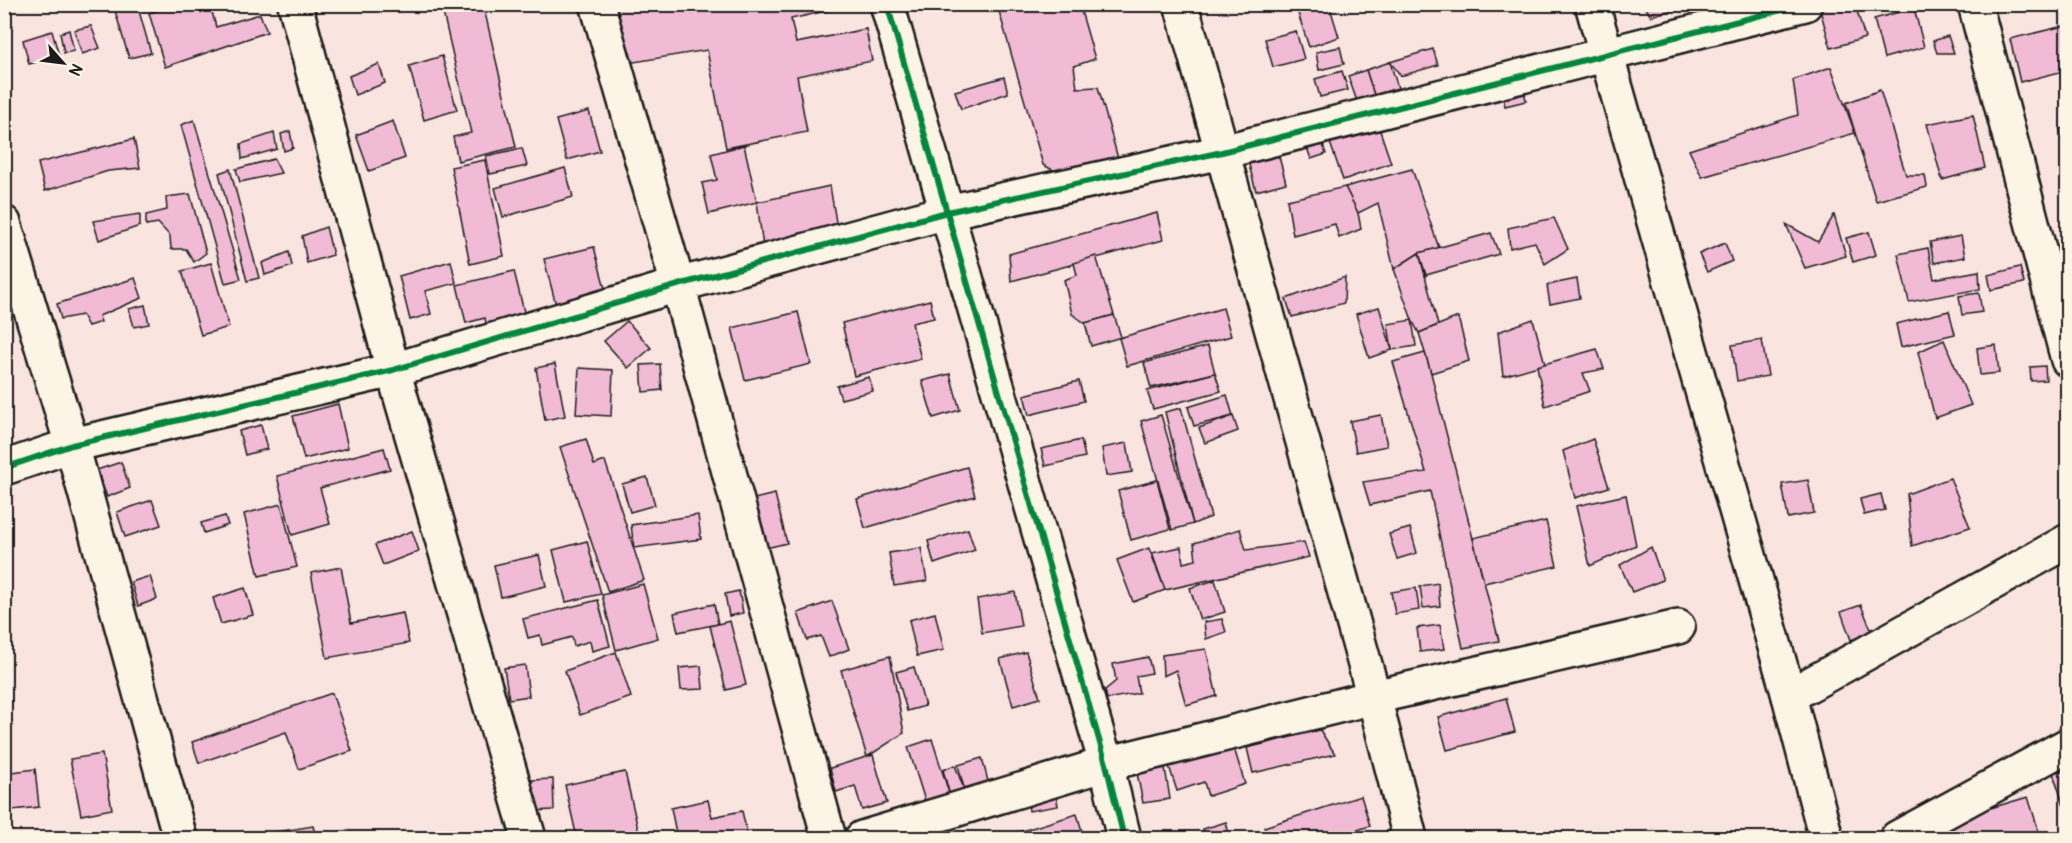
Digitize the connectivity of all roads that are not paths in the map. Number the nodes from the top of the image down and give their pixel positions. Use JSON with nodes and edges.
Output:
{"nodes":[{"id":1,"x":295,"y":4,"type":"edge"},
{"id":2,"x":597,"y":4,"type":"edge"},
{"id":3,"x":887,"y":4,"type":"edge"},
{"id":4,"x":1182,"y":4,"type":"edge"},
{"id":5,"x":1592,"y":4,"type":"edge"},
{"id":6,"x":1805,"y":4,"type":"edge"},
{"id":7,"x":1975,"y":4,"type":"edge"},
{"id":8,"x":1606,"y":55,"type":"junction"},
{"id":9,"x":1222,"y":152,"type":"junction"},
{"id":10,"x":947,"y":212,"type":"junction"},
{"id":11,"x":4,"y":223,"type":"edge"},
{"id":12,"x":678,"y":285,"type":"junction"},
{"id":13,"x":2067,"y":360,"type":"edge"},
{"id":14,"x":393,"y":370,"type":"junction"},
{"id":15,"x":72,"y":445,"type":"junction"},
{"id":16,"x":4,"y":468,"type":"edge"},
{"id":17,"x":2067,"y":541,"type":"edge"},
{"id":18,"x":1678,"y":627,"type":"dead end"},
{"id":19,"x":1789,"y":696,"type":"junction"},
{"id":20,"x":1374,"y":697,"type":"junction"},
{"id":21,"x":2067,"y":745,"type":"edge"},
{"id":22,"x":1106,"y":764,"type":"junction"},
{"id":23,"x":180,"y":838,"type":"edge"},
{"id":24,"x":529,"y":838,"type":"edge"},
{"id":25,"x":829,"y":838,"type":"edge"},
{"id":26,"x":862,"y":838,"type":"edge"},
{"id":27,"x":1124,"y":838,"type":"edge"},
{"id":28,"x":1410,"y":838,"type":"edge"},
{"id":29,"x":1826,"y":838,"type":"edge"},
{"id":30,"x":1897,"y":838,"type":"edge"}],
"edges":[{"from":1,"to":14,"type":"street"},
{"from":2,"to":12,"type":"street"},
{"from":3,"to":10,"type":"street"},
{"from":4,"to":9,"type":"street"},
{"from":5,"to":8,"type":"street"},
{"from":6,"to":8,"type":"street"},
{"from":7,"to":13,"type":"street"},
{"from":8,"to":9,"type":"street"},
{"from":8,"to":19,"type":"street"},
{"from":9,"to":10,"type":"street"},
{"from":9,"to":20,"type":"street"},
{"from":10,"to":12,"type":"street"},
{"from":10,"to":22,"type":"street"},
{"from":11,"to":15,"type":"street"},
{"from":12,"to":14,"type":"street"},
{"from":12,"to":25,"type":"street"},
{"from":14,"to":15,"type":"street"},
{"from":14,"to":24,"type":"street"},
{"from":15,"to":16,"type":"street"},
{"from":15,"to":23,"type":"street"},
{"from":17,"to":19,"type":"street"},
{"from":18,"to":20,"type":"street"},
{"from":19,"to":29,"type":"street"},
{"from":20,"to":22,"type":"street"},
{"from":20,"to":28,"type":"street"},
{"from":21,"to":30,"type":"street"},
{"from":22,"to":26,"type":"street"},
{"from":22,"to":27,"type":"street"}]}
